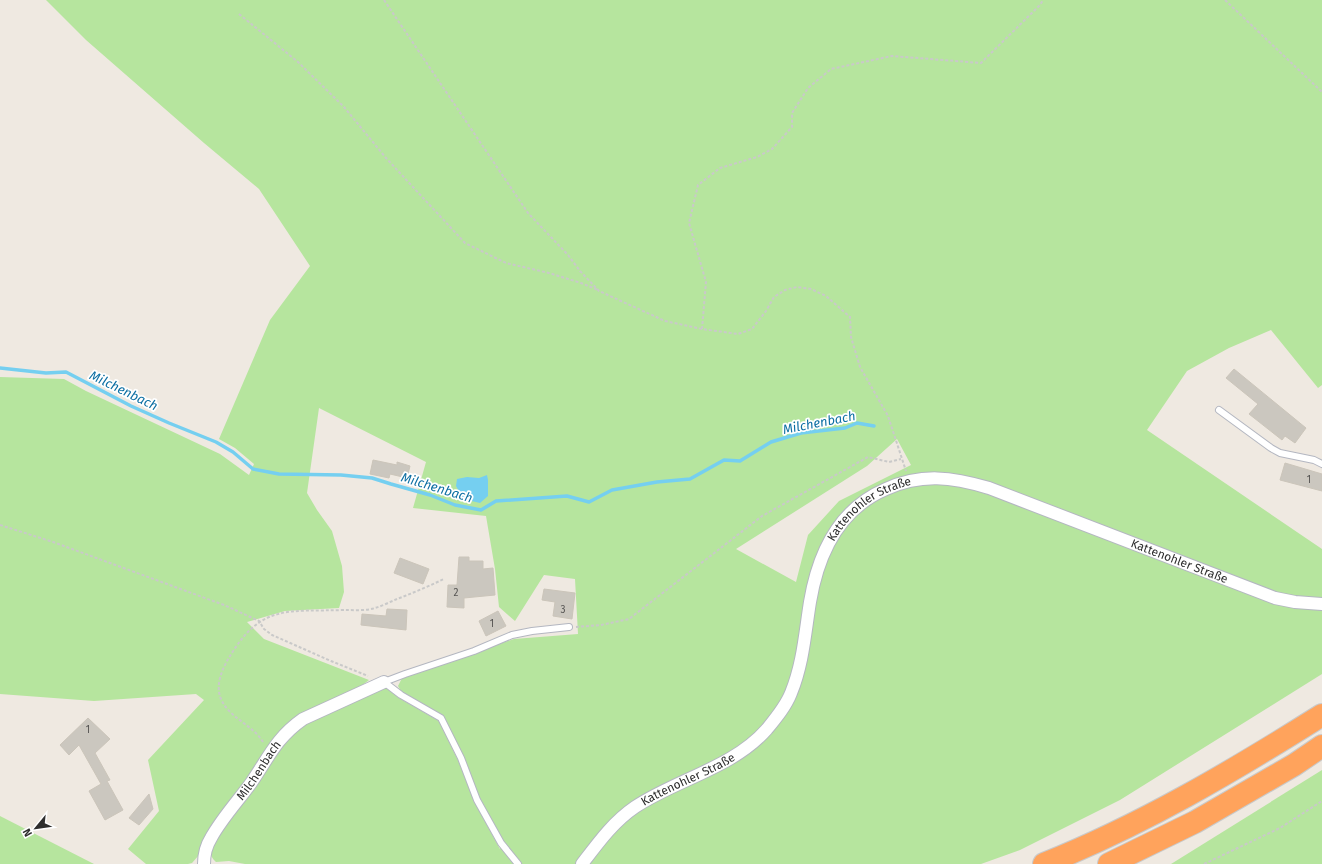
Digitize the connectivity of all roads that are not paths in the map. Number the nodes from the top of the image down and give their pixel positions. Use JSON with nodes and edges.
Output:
{"nodes":[{"id":1,"x":1219,"y":410,"type":"dead end"},
{"id":2,"x":1322,"y":464,"type":"edge"},
{"id":3,"x":1322,"y":604,"type":"edge"},
{"id":4,"x":569,"y":627,"type":"road end"},
{"id":5,"x":384,"y":682,"type":"junction"},
{"id":6,"x":1322,"y":715,"type":"edge"},
{"id":7,"x":1322,"y":746,"type":"edge"},
{"id":8,"x":204,"y":864,"type":"edge"},
{"id":9,"x":518,"y":864,"type":"edge"},
{"id":10,"x":582,"y":864,"type":"edge"},
{"id":11,"x":1044,"y":864,"type":"edge"},
{"id":12,"x":1108,"y":864,"type":"edge"}],
"edges":[{"from":1,"to":2,"type":"lane"},
{"from":3,"to":10,"type":"street","name":"Kattenohler Straße"},
{"from":4,"to":5,"type":"lane"},
{"from":5,"to":8,"type":"street","name":"Milchenbach"},
{"from":5,"to":9,"type":"lane"},
{"from":6,"to":11,"type":"highway"},
{"from":7,"to":12,"type":"highway"}]}
